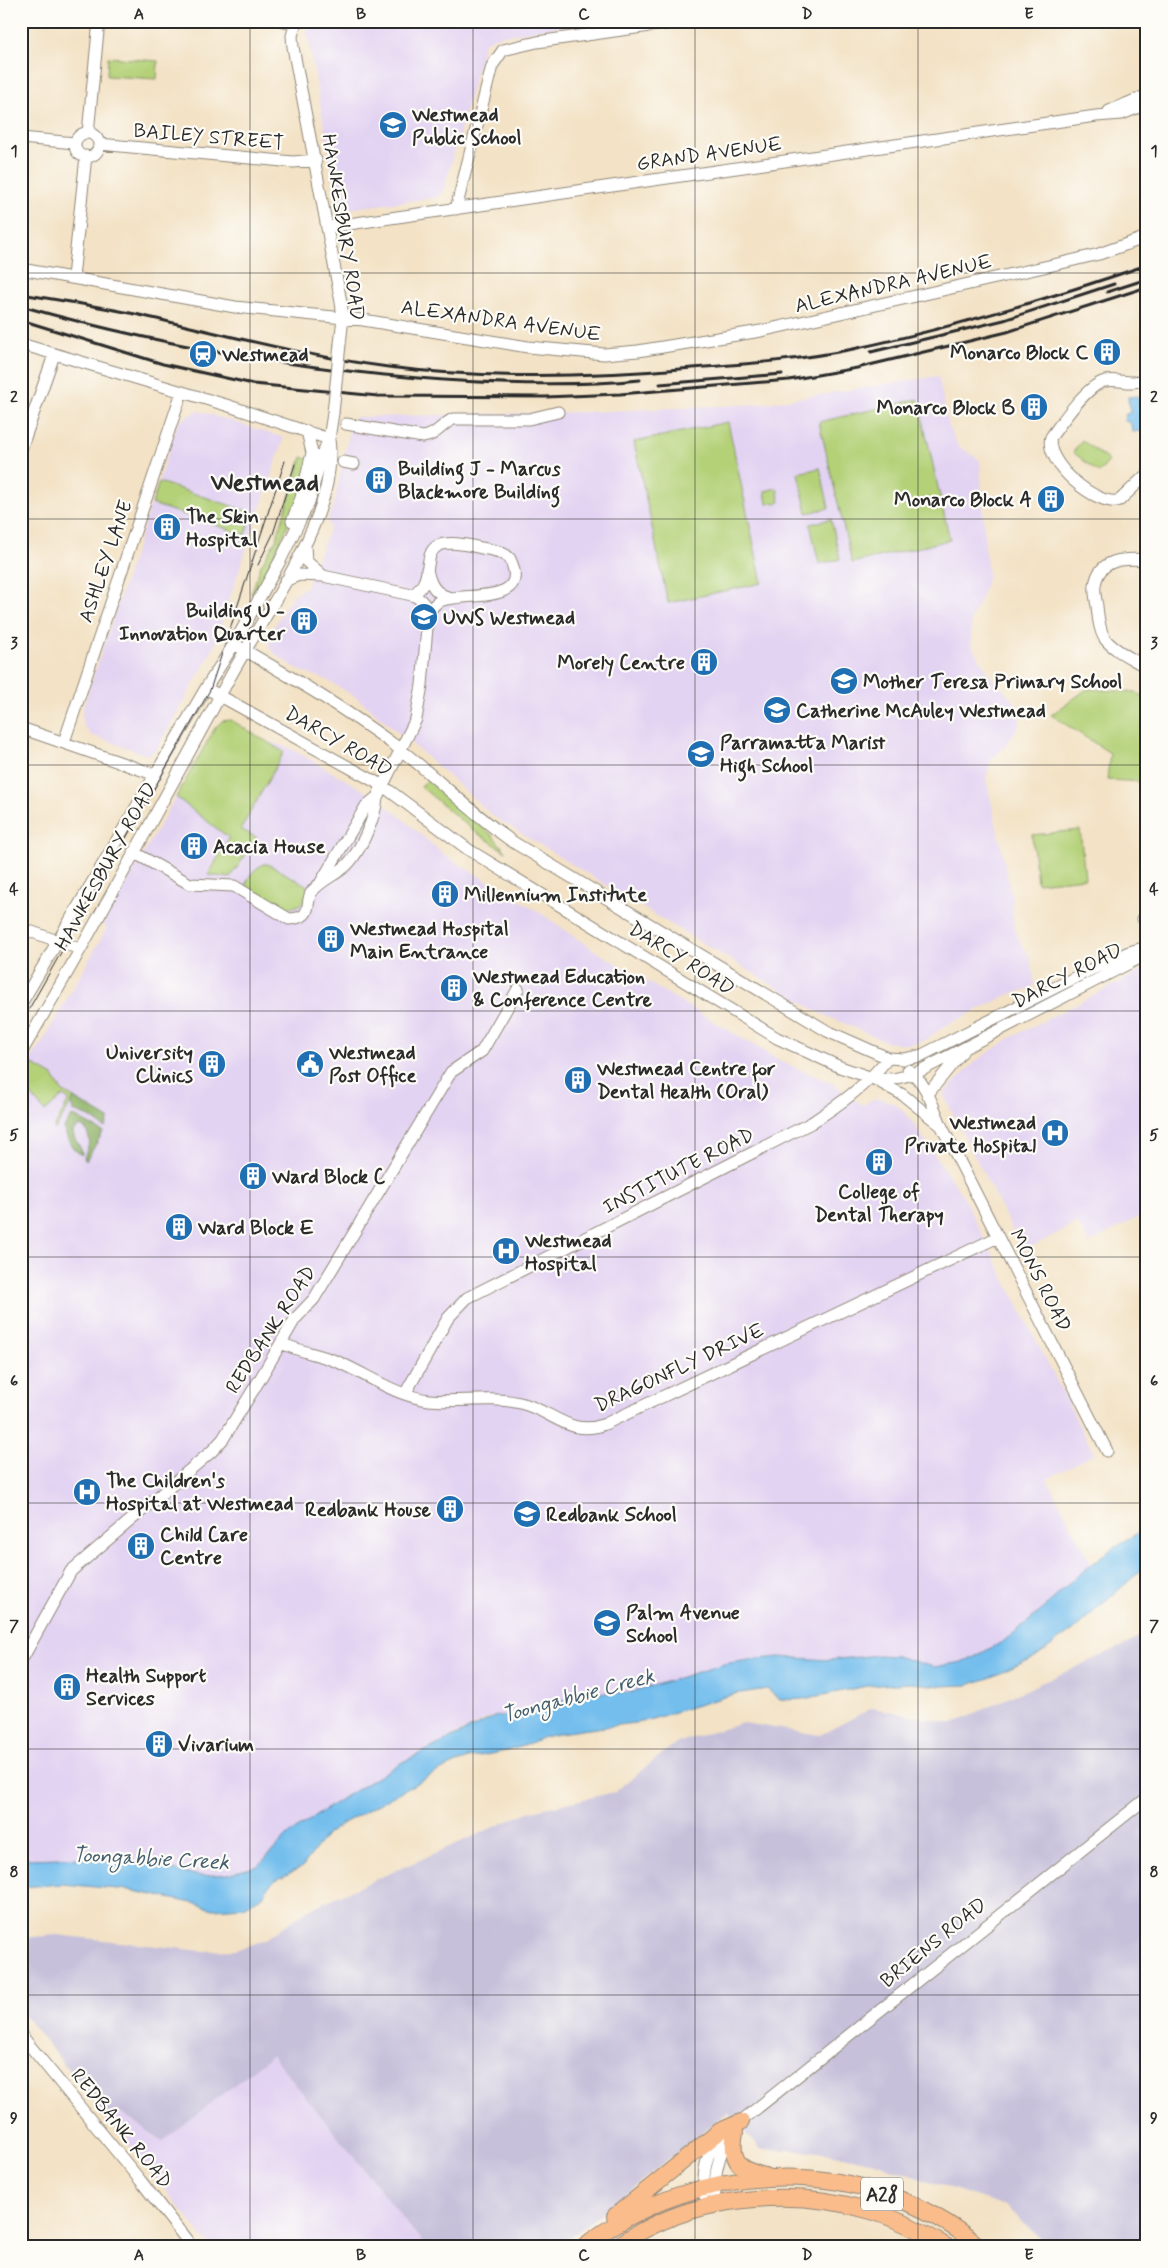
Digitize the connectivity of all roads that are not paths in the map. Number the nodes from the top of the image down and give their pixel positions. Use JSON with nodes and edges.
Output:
{"nodes":[{"id":1,"x":99,"y":21,"type":"edge"},
{"id":2,"x":283,"y":21,"type":"edge"},
{"id":3,"x":685,"y":21,"type":"edge"},
{"id":4,"x":295,"y":22,"type":"edge"},
{"id":5,"x":1147,"y":95,"type":"edge"},
{"id":6,"x":1147,"y":104,"type":"edge"},
{"id":7,"x":1096,"y":116,"type":"junction"},
{"id":8,"x":88,"y":133,"type":"junction"},
{"id":9,"x":21,"y":138,"type":"edge"},
{"id":10,"x":75,"y":143,"type":"junction"},
{"id":11,"x":99,"y":144,"type":"junction"},
{"id":12,"x":86,"y":156,"type":"junction"},
{"id":13,"x":316,"y":160,"type":"junction"},
{"id":14,"x":456,"y":209,"type":"junction"},
{"id":15,"x":328,"y":227,"type":"junction"},
{"id":16,"x":1147,"y":237,"type":"edge"},
{"id":17,"x":21,"y":269,"type":"edge"},
{"id":18,"x":73,"y":277,"type":"junction"},
{"id":19,"x":343,"y":318,"type":"junction"},
{"id":20,"x":21,"y":344,"type":"edge"},
{"id":21,"x":54,"y":355,"type":"junction"},
{"id":22,"x":1147,"y":378,"type":"edge"},
{"id":23,"x":182,"y":392,"type":"junction"},
{"id":24,"x":558,"y":412,"type":"dead end"},
{"id":25,"x":346,"y":424,"type":"dead end"},
{"id":26,"x":308,"y":431,"type":"junction"},
{"id":27,"x":329,"y":439,"type":"junction"},
{"id":28,"x":21,"y":450,"type":"edge"},
{"id":29,"x":1147,"y":474,"type":"edge"},
{"id":30,"x":304,"y":545,"type":"junction"},
{"id":31,"x":1147,"y":560,"type":"edge"},
{"id":32,"x":280,"y":561,"type":"junction"},
{"id":33,"x":427,"y":569,"type":"junction"},
{"id":34,"x":323,"y":576,"type":"junction"},
{"id":35,"x":285,"y":581,"type":"junction"},
{"id":36,"x":412,"y":595,"type":"junction"},
{"id":37,"x":451,"y":598,"type":"junction"},
{"id":38,"x":428,"y":614,"type":"junction"},
{"id":39,"x":234,"y":644,"type":"junction"},
{"id":40,"x":244,"y":651,"type":"junction"},
{"id":41,"x":1147,"y":668,"type":"edge"},
{"id":42,"x":206,"y":688,"type":"junction"},
{"id":43,"x":220,"y":695,"type":"junction"},
{"id":44,"x":21,"y":728,"type":"edge"},
{"id":45,"x":64,"y":742,"type":"junction"},
{"id":46,"x":401,"y":750,"type":"junction"},
{"id":47,"x":156,"y":775,"type":"junction"},
{"id":48,"x":383,"y":786,"type":"junction"},
{"id":49,"x":134,"y":852,"type":"junction"},
{"id":50,"x":21,"y":928,"type":"edge"},
{"id":51,"x":58,"y":940,"type":"junction"},
{"id":52,"x":1147,"y":947,"type":"edge"},
{"id":53,"x":80,"y":949,"type":"junction"},
{"id":54,"x":1147,"y":954,"type":"edge"},
{"id":55,"x":518,"y":990,"type":"dead end"},
{"id":56,"x":1057,"y":1001,"type":"junction"},
{"id":57,"x":21,"y":1004,"type":"edge"},
{"id":58,"x":1002,"y":1014,"type":"junction"},
{"id":59,"x":965,"y":1049,"type":"junction"},
{"id":60,"x":21,"y":1053,"type":"edge"},
{"id":61,"x":888,"y":1058,"type":"junction"},
{"id":62,"x":914,"y":1074,"type":"junction"},
{"id":63,"x":872,"y":1078,"type":"junction"},
{"id":64,"x":927,"y":1095,"type":"junction"},
{"id":65,"x":942,"y":1127,"type":"junction"},
{"id":66,"x":998,"y":1237,"type":"junction"},
{"id":67,"x":281,"y":1343,"type":"junction"},
{"id":68,"x":405,"y":1394,"type":"junction"},
{"id":69,"x":1107,"y":1451,"type":"dead end"},
{"id":70,"x":21,"y":1661,"type":"edge"},
{"id":71,"x":1147,"y":1798,"type":"edge"},
{"id":72,"x":21,"y":2035,"type":"edge"},
{"id":73,"x":741,"y":2124,"type":"junction"},
{"id":74,"x":772,"y":2178,"type":"junction"},
{"id":75,"x":709,"y":2185,"type":"junction"},
{"id":76,"x":710,"y":2206,"type":"junction"},
{"id":77,"x":589,"y":2242,"type":"edge"},
{"id":78,"x":192,"y":2247,"type":"edge"},
{"id":79,"x":616,"y":2247,"type":"edge"},
{"id":80,"x":946,"y":2247,"type":"edge"},
{"id":81,"x":980,"y":2247,"type":"edge"}],
"edges":[{"from":1,"to":8,"type":"street"},
{"from":2,"to":4,"type":"street"},
{"from":3,"to":14,"type":"street"},
{"from":4,"to":13,"type":"street","name":"HAWKESBURY ROAD"},
{"from":5,"to":7,"type":"street","name":"GRAND AVENUE"},
{"from":6,"to":7,"type":"street","name":"GRAND AVENUE"},
{"from":7,"to":14,"type":"street","name":"GRAND AVENUE"},
{"from":8,"to":10,"type":"street"},
{"from":8,"to":11,"type":"street"},
{"from":9,"to":10,"type":"street"},
{"from":10,"to":12,"type":"street"},
{"from":11,"to":12,"type":"street"},
{"from":11,"to":13,"type":"street","name":"BAILEY STREET"},
{"from":12,"to":18,"type":"street"},
{"from":13,"to":15,"type":"street","name":"HAWKESBURY ROAD"},
{"from":14,"to":15,"type":"street","name":"GRAND AVENUE"},
{"from":15,"to":19,"type":"street","name":"HAWKESBURY ROAD"},
{"from":16,"to":19,"type":"street","name":"ALEXANDRA AVENUE"},
{"from":17,"to":18,"type":"street","name":"ALEXANDRA AVENUE"},
{"from":18,"to":19,"type":"street","name":"ALEXANDRA AVENUE"},
{"from":19,"to":27,"type":"street","name":"HAWKESBURY ROAD","bridge":true},
{"from":20,"to":21,"type":"street"},
{"from":21,"to":23,"type":"street"},
{"from":21,"to":28,"type":"street"},
{"from":22,"to":29,"type":"street"},
{"from":23,"to":26,"type":"street"},
{"from":23,"to":45,"type":"street","name":"ASHLEY LANE"},
{"from":24,"to":25,"type":"street"},
{"from":26,"to":27,"type":"street"},
{"from":26,"to":32,"type":"street","name":"HAWKESBURY ROAD"},
{"from":27,"to":30,"type":"street","name":"HAWKESBURY ROAD"},
{"from":27,"to":32,"type":"street","name":"HAWKESBURY ROAD"},
{"from":30,"to":34,"type":"street"},
{"from":30,"to":35,"type":"street","name":"HAWKESBURY ROAD"},
{"from":31,"to":41,"type":"street"},
{"from":32,"to":39,"type":"street","name":"HAWKESBURY ROAD"},
{"from":33,"to":36,"type":"street"},
{"from":33,"to":37,"type":"street"},
{"from":33,"to":37,"type":"street"},
{"from":34,"to":35,"type":"street"},
{"from":34,"to":36,"type":"street"},
{"from":35,"to":40,"type":"street","name":"HAWKESBURY ROAD"},
{"from":36,"to":38,"type":"street"},
{"from":37,"to":38,"type":"street"},
{"from":38,"to":46,"type":"street"},
{"from":39,"to":40,"type":"street","name":"DARCY ROAD"},
{"from":39,"to":42,"type":"street","name":"HAWKESBURY ROAD"},
{"from":40,"to":43,"type":"street","name":"HAWKESBURY ROAD"},
{"from":40,"to":46,"type":"street","name":"DARCY ROAD"},
{"from":42,"to":43,"type":"street"},
{"from":42,"to":47,"type":"street","name":"HAWKESBURY ROAD"},
{"from":43,"to":48,"type":"street","name":"DARCY ROAD"},
{"from":43,"to":49,"type":"street","name":"HAWKESBURY ROAD"},
{"from":44,"to":45,"type":"street"},
{"from":45,"to":47,"type":"street"},
{"from":46,"to":48,"type":"street"},
{"from":46,"to":61,"type":"street","name":"DARCY ROAD"},
{"from":47,"to":51,"type":"street","name":"HAWKESBURY ROAD"},
{"from":48,"to":49,"type":"street"},
{"from":48,"to":63,"type":"street","name":"DARCY ROAD"},
{"from":49,"to":53,"type":"street","name":"HAWKESBURY ROAD"},
{"from":50,"to":51,"type":"street"},
{"from":51,"to":53,"type":"street"},
{"from":51,"to":57,"type":"street","name":"HAWKESBURY ROAD"},
{"from":52,"to":58,"type":"street","name":"DARCY ROAD"},
{"from":53,"to":60,"type":"street","name":"HAWKESBURY ROAD"},
{"from":54,"to":56,"type":"street","name":"DARCY ROAD"},
{"from":55,"to":67,"type":"street","name":"REDBANK ROAD"},
{"from":56,"to":58,"type":"street"},
{"from":56,"to":59,"type":"street","name":"DARCY ROAD"},
{"from":58,"to":61,"type":"street","name":"DARCY ROAD"},
{"from":59,"to":62,"type":"street","name":"DARCY ROAD"},
{"from":59,"to":64,"type":"street"},
{"from":61,"to":62,"type":"street","name":"MONS ROAD"},
{"from":61,"to":63,"type":"street","name":"INSTITUTE ROAD"},
{"from":62,"to":63,"type":"street","name":"DARCY ROAD"},
{"from":62,"to":64,"type":"street","name":"MONS ROAD"},
{"from":63,"to":65,"type":"street","name":"MONS ROAD"},
{"from":63,"to":68,"type":"street","name":"INSTITUTE ROAD"},
{"from":64,"to":65,"type":"street","name":"MONS ROAD"},
{"from":65,"to":66,"type":"street","name":"MONS ROAD"},
{"from":66,"to":68,"type":"street","name":"DRAGONFLY DRIVE"},
{"from":66,"to":69,"type":"street","name":"MONS ROAD"},
{"from":67,"to":68,"type":"street","name":"DRAGONFLY DRIVE"},
{"from":67,"to":70,"type":"street","name":"REDBANK ROAD"},
{"from":71,"to":73,"type":"street","name":"BRIENS ROAD"},
{"from":72,"to":78,"type":"street","name":"REDBANK ROAD"},
{"from":73,"to":74,"type":"highway"},
{"from":73,"to":75,"type":"street","name":"BRIENS ROAD"},
{"from":73,"to":77,"type":"highway"},
{"from":74,"to":75,"type":"highway","number":"A28"},
{"from":74,"to":81,"type":"highway","number":"A28"},
{"from":75,"to":76,"type":"street","name":"BRIENS ROAD"},
{"from":75,"to":77,"type":"highway","number":"A28"},
{"from":76,"to":79,"type":"highway","number":"A28"},
{"from":76,"to":80,"type":"highway","number":"A28"}]}
